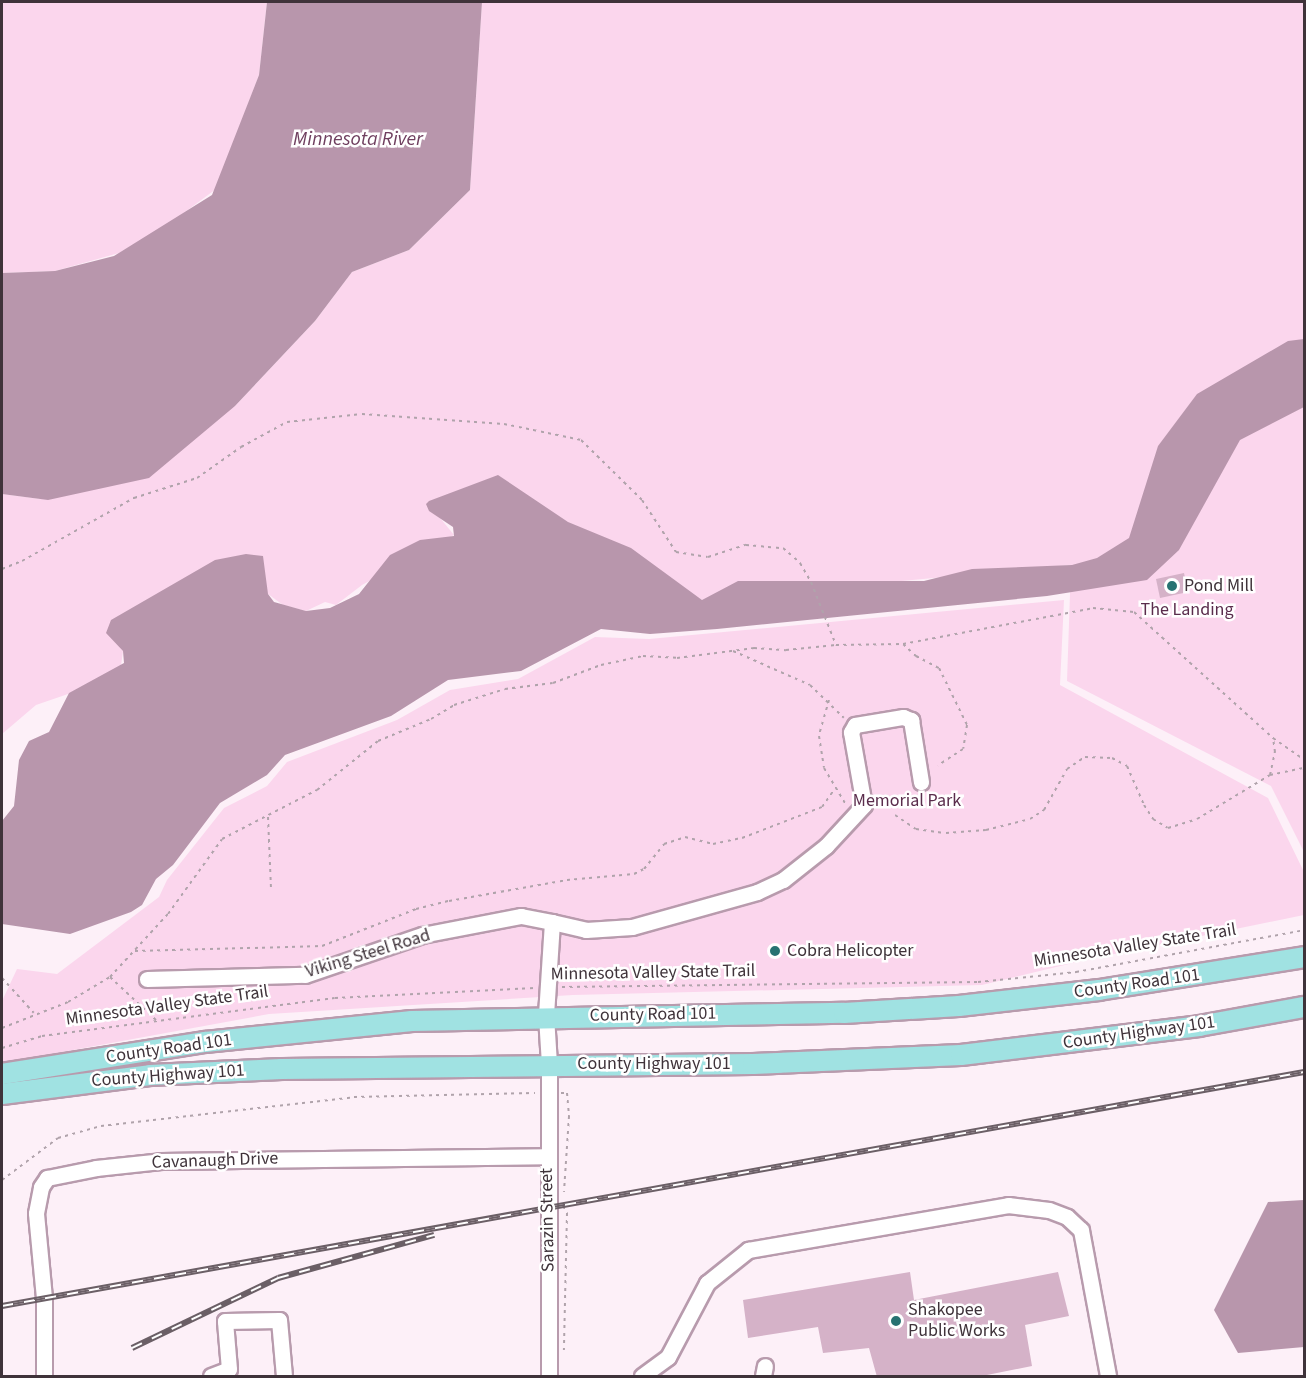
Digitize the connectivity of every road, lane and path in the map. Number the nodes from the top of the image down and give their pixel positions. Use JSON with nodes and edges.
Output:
{"nodes":[{"id":1,"x":2,"y":569,"type":"edge"},
{"id":2,"x":903,"y":644,"type":"junction"},
{"id":3,"x":836,"y":645,"type":"junction"},
{"id":4,"x":730,"y":650,"type":"junction"},
{"id":5,"x":829,"y":700,"type":"junction"},
{"id":6,"x":852,"y":728,"type":"junction"},
{"id":7,"x":1273,"y":738,"type":"junction"},
{"id":8,"x":1305,"y":760,"type":"edge"},
{"id":9,"x":938,"y":765,"type":"dead end"},
{"id":10,"x":1305,"y":768,"type":"edge"},
{"id":11,"x":1270,"y":775,"type":"junction"},
{"id":12,"x":921,"y":782,"type":"dead end"},
{"id":13,"x":834,"y":790,"type":"junction"},
{"id":14,"x":895,"y":815,"type":"dead end"},
{"id":15,"x":856,"y":817,"type":"junction"},
{"id":16,"x":268,"y":818,"type":"junction"},
{"id":17,"x":271,"y":889,"type":"dead end"},
{"id":18,"x":552,"y":922,"type":"junction"},
{"id":19,"x":1305,"y":930,"type":"edge"},
{"id":20,"x":135,"y":951,"type":"junction"},
{"id":21,"x":1305,"y":957,"type":"edge"},
{"id":22,"x":110,"y":977,"type":"junction"},
{"id":23,"x":2,"y":978,"type":"edge"},
{"id":24,"x":147,"y":979,"type":"dead end"},
{"id":25,"x":549,"y":987,"type":"junction"},
{"id":26,"x":1305,"y":1007,"type":"edge"},
{"id":27,"x":35,"y":1014,"type":"junction"},
{"id":28,"x":546,"y":1016,"type":"junction"},
{"id":29,"x":156,"y":1020,"type":"junction"},
{"id":30,"x":2,"y":1028,"type":"edge"},
{"id":31,"x":2,"y":1048,"type":"edge"},
{"id":32,"x":549,"y":1064,"type":"junction"},
{"id":33,"x":2,"y":1074,"type":"edge"},
{"id":34,"x":548,"y":1093,"type":"junction"},
{"id":35,"x":2,"y":1094,"type":"edge"},
{"id":36,"x":546,"y":1156,"type":"junction"},
{"id":37,"x":2,"y":1180,"type":"edge"},
{"id":38,"x":564,"y":1354,"type":"dead end"},
{"id":39,"x":44,"y":1377,"type":"edge"},
{"id":40,"x":211,"y":1377,"type":"edge"},
{"id":41,"x":285,"y":1377,"type":"edge"},
{"id":42,"x":549,"y":1377,"type":"edge"},
{"id":43,"x":642,"y":1377,"type":"edge"},
{"id":44,"x":1108,"y":1377,"type":"edge"}],
"edges":[{"from":1,"to":3,"type":"path"},
{"from":2,"to":3,"type":"path"},
{"from":2,"to":7,"type":"path"},
{"from":2,"to":9,"type":"path"},
{"from":3,"to":4,"type":"path"},
{"from":4,"to":5,"type":"path"},
{"from":4,"to":16,"type":"path"},
{"from":5,"to":6,"type":"path"},
{"from":5,"to":13,"type":"path"},
{"from":6,"to":12,"type":"street"},
{"from":6,"to":15,"type":"street"},
{"from":7,"to":8,"type":"path"},
{"from":7,"to":11,"type":"path"},
{"from":10,"to":11,"type":"path"},
{"from":11,"to":14,"type":"path"},
{"from":13,"to":15,"type":"path"},
{"from":13,"to":20,"type":"path"},
{"from":15,"to":18,"type":"street","name":"Viking Steel Road"},
{"from":16,"to":17,"type":"path"},
{"from":16,"to":20,"type":"path"},
{"from":18,"to":24,"type":"street","name":"Viking Steel Road"},
{"from":18,"to":25,"type":"street"},
{"from":19,"to":25,"type":"path","name":"Minnesota Valley State Trail"},
{"from":20,"to":22,"type":"path"},
{"from":21,"to":28,"type":"main road","name":"County Road 101"},
{"from":22,"to":27,"type":"path"},
{"from":22,"to":29,"type":"path"},
{"from":23,"to":27,"type":"path"},
{"from":25,"to":28,"type":"street"},
{"from":25,"to":29,"type":"path","name":"Minnesota Valley State Trail"},
{"from":26,"to":32,"type":"main road","name":"County Highway 101"},
{"from":27,"to":30,"type":"path"},
{"from":28,"to":32,"type":"street"},
{"from":28,"to":33,"type":"main road","name":"County Road 101"},
{"from":29,"to":31,"type":"path","name":"Minnesota Valley State Trail"},
{"from":32,"to":34,"type":"street","name":"Sarazin Street"},
{"from":32,"to":35,"type":"main road","name":"County Highway 101"},
{"from":34,"to":36,"type":"street","name":"Sarazin Street"},
{"from":34,"to":37,"type":"path"},
{"from":34,"to":38,"type":"path"},
{"from":36,"to":39,"type":"street","name":"Cavanaugh Drive"},
{"from":36,"to":42,"type":"street","name":"Sarazin Street"},
{"from":40,"to":41,"type":"street"},
{"from":43,"to":44,"type":"street"}]}
